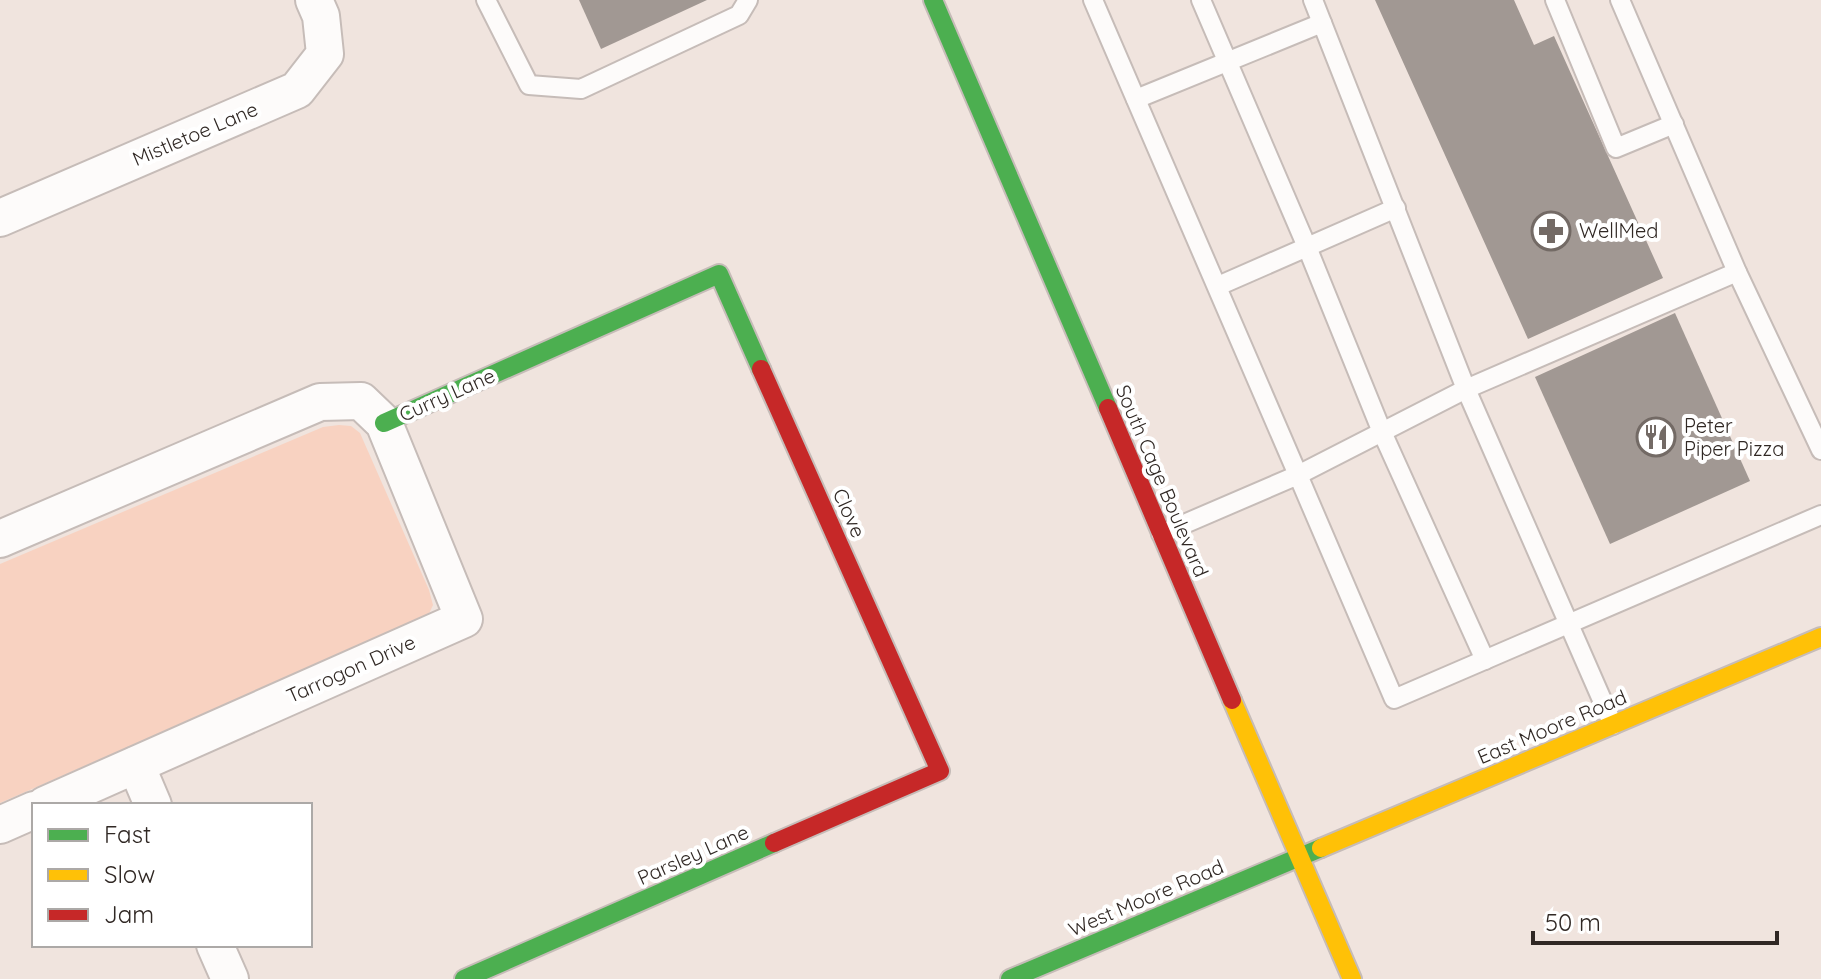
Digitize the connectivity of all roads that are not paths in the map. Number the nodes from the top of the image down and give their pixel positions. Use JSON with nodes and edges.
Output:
{"nodes":[{"id":1,"x":314,"y":0,"type":"edge"},
{"id":2,"x":486,"y":0,"type":"edge"},
{"id":3,"x":748,"y":0,"type":"edge"},
{"id":4,"x":933,"y":0,"type":"edge"},
{"id":5,"x":1093,"y":0,"type":"edge"},
{"id":6,"x":1201,"y":0,"type":"edge"},
{"id":7,"x":1313,"y":0,"type":"edge"},
{"id":8,"x":1555,"y":0,"type":"edge"},
{"id":9,"x":1620,"y":0,"type":"edge"},
{"id":10,"x":1322,"y":23,"type":"junction"},
{"id":11,"x":1228,"y":62,"type":"junction"},
{"id":12,"x":1136,"y":99,"type":"junction"},
{"id":13,"x":1674,"y":124,"type":"junction"},
{"id":14,"x":1396,"y":208,"type":"junction"},
{"id":15,"x":0,"y":218,"type":"edge"},
{"id":16,"x":1307,"y":247,"type":"junction"},
{"id":17,"x":1737,"y":272,"type":"junction"},
{"id":18,"x":719,"y":274,"type":"joint"},
{"id":19,"x":1218,"y":286,"type":"junction"},
{"id":20,"x":1466,"y":389,"type":"junction"},
{"id":21,"x":384,"y":423,"type":"junction"},
{"id":22,"x":1382,"y":432,"type":"junction"},
{"id":23,"x":1821,"y":450,"type":"edge"},
{"id":24,"x":1298,"y":475,"type":"junction"},
{"id":25,"x":1821,"y":515,"type":"edge"},
{"id":26,"x":1161,"y":534,"type":"junction"},
{"id":27,"x":0,"y":539,"type":"edge"},
{"id":28,"x":1569,"y":623,"type":"junction"},
{"id":29,"x":1821,"y":637,"type":"edge"},
{"id":30,"x":1485,"y":660,"type":"junction"},
{"id":31,"x":1613,"y":725,"type":"junction"},
{"id":32,"x":136,"y":765,"type":"junction"},
{"id":33,"x":940,"y":771,"type":"joint"},
{"id":34,"x":50,"y":803,"type":"edge"},
{"id":35,"x":152,"y":803,"type":"edge"},
{"id":36,"x":32,"y":811,"type":"edge"},
{"id":37,"x":0,"y":825,"type":"edge"},
{"id":38,"x":1300,"y":858,"type":"junction"},
{"id":39,"x":216,"y":947,"type":"edge"},
{"id":40,"x":230,"y":979,"type":"edge"},
{"id":41,"x":464,"y":979,"type":"edge"},
{"id":42,"x":1010,"y":979,"type":"edge"},
{"id":43,"x":1352,"y":979,"type":"edge"}],
"edges":[{"from":1,"to":15,"type":"street","name":"Mistletoe Lane"},
{"from":2,"to":3,"type":"lane"},
{"from":4,"to":26,"type":"street","name":"South Cage Boulevard"},
{"from":5,"to":12,"type":"lane"},
{"from":6,"to":11,"type":"lane"},
{"from":7,"to":10,"type":"lane"},
{"from":8,"to":13,"type":"lane"},
{"from":9,"to":13,"type":"lane"},
{"from":10,"to":11,"type":"lane"},
{"from":10,"to":14,"type":"lane"},
{"from":11,"to":12,"type":"lane"},
{"from":11,"to":16,"type":"lane"},
{"from":12,"to":19,"type":"lane"},
{"from":13,"to":17,"type":"lane"},
{"from":14,"to":16,"type":"lane"},
{"from":14,"to":20,"type":"lane"},
{"from":16,"to":19,"type":"lane"},
{"from":16,"to":22,"type":"lane"},
{"from":17,"to":20,"type":"lane"},
{"from":17,"to":23,"type":"lane"},
{"from":18,"to":21,"type":"street","name":"Curry Lane"},
{"from":18,"to":33,"type":"street","name":"Clove"},
{"from":19,"to":24,"type":"lane"},
{"from":20,"to":22,"type":"lane"},
{"from":20,"to":28,"type":"lane"},
{"from":21,"to":27,"type":"street","name":"Curry Lane"},
{"from":21,"to":32,"type":"street","name":"Tarrogon Drive"},
{"from":22,"to":24,"type":"lane"},
{"from":22,"to":30,"type":"lane"},
{"from":24,"to":26,"type":"lane"},
{"from":24,"to":30,"type":"lane"},
{"from":25,"to":28,"type":"lane"},
{"from":26,"to":38,"type":"street","name":"South Cage Boulevard"},
{"from":28,"to":30,"type":"lane"},
{"from":28,"to":31,"type":"lane"},
{"from":29,"to":31,"type":"street","name":"East Moore Road"},
{"from":31,"to":38,"type":"street","name":"East Moore Road"},
{"from":32,"to":34,"type":"street","name":"Tarrogon Drive"},
{"from":32,"to":35,"type":"street"},
{"from":33,"to":41,"type":"street","name":"Parsley Lane"},
{"from":36,"to":37,"type":"street"},
{"from":38,"to":42,"type":"street","name":"West Moore Road"},
{"from":38,"to":43,"type":"street","name":"South Cage Boulevard"},
{"from":39,"to":40,"type":"street"}]}
